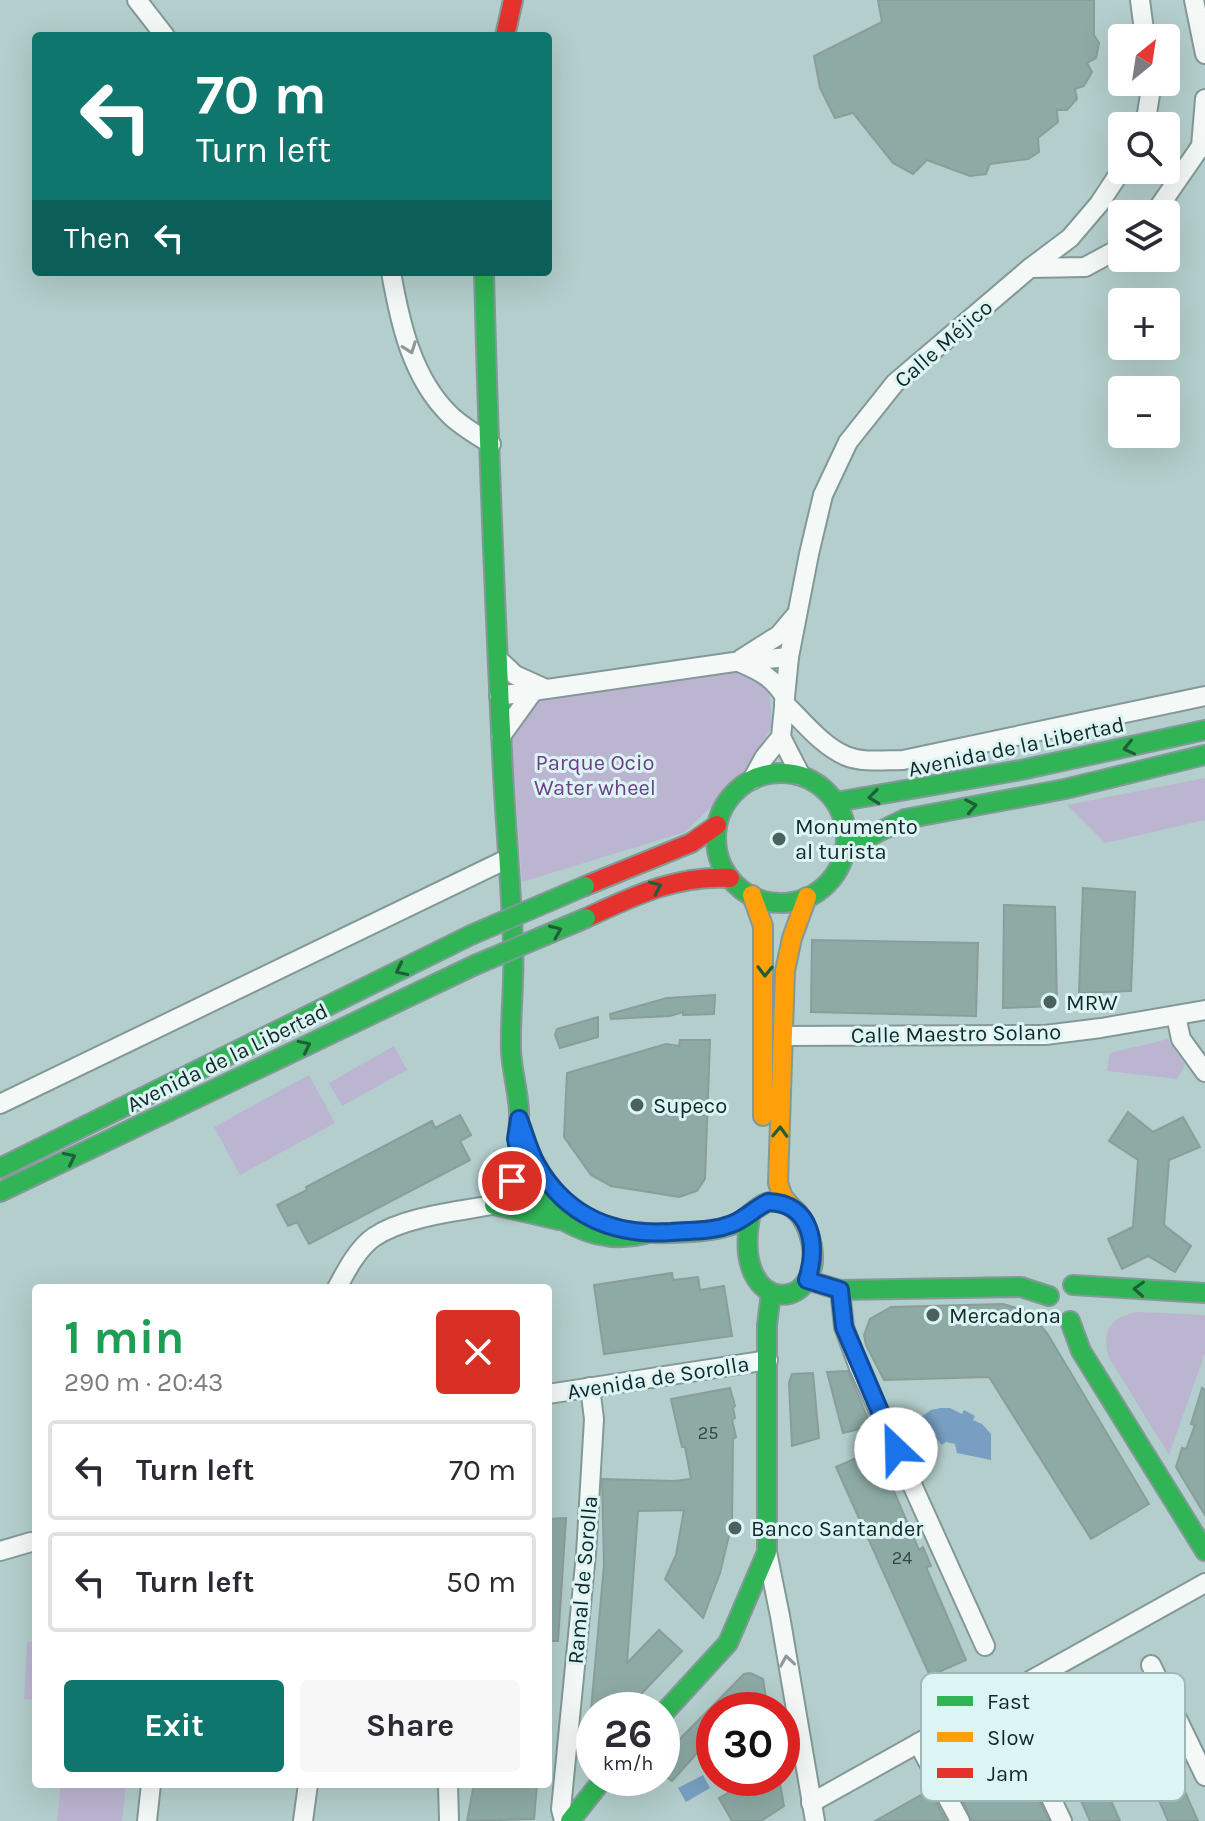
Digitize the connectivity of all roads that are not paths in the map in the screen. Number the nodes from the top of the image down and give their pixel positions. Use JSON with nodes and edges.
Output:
{"nodes":[{"id":1,"x":137,"y":0,"type":"edge"},
{"id":2,"x":513,"y":0,"type":"edge"},
{"id":3,"x":1140,"y":0,"type":"edge"},
{"id":4,"x":1194,"y":0,"type":"edge"},
{"id":5,"x":1143,"y":24,"type":"edge"},
{"id":6,"x":162,"y":32,"type":"edge"},
{"id":7,"x":506,"y":32,"type":"edge"},
{"id":8,"x":1205,"y":54,"type":"edge"},
{"id":9,"x":1205,"y":99,"type":"edge"},
{"id":10,"x":1112,"y":184,"type":"edge"},
{"id":11,"x":1164,"y":200,"type":"edge"},
{"id":12,"x":1108,"y":255,"type":"edge"},
{"id":13,"x":1030,"y":268,"type":"junction"},
{"id":14,"x":392,"y":276,"type":"edge"},
{"id":15,"x":484,"y":276,"type":"edge"},
{"id":16,"x":491,"y":444,"type":"junction"},
{"id":17,"x":797,"y":614,"type":"junction"},
{"id":18,"x":789,"y":657,"type":"junction"},
{"id":19,"x":498,"y":659,"type":"junction"},
{"id":20,"x":737,"y":661,"type":"junction"},
{"id":21,"x":539,"y":691,"type":"junction"},
{"id":22,"x":499,"y":696,"type":"junction"},
{"id":23,"x":1205,"y":696,"type":"edge"},
{"id":24,"x":785,"y":700,"type":"junction"},
{"id":25,"x":1205,"y":730,"type":"edge"},
{"id":26,"x":501,"y":736,"type":"junction"},
{"id":27,"x":781,"y":737,"type":"junction"},
{"id":28,"x":1205,"y":755,"type":"edge"},
{"id":29,"x":801,"y":776,"type":"junction"},
{"id":30,"x":752,"y":780,"type":"junction"},
{"id":31,"x":836,"y":802,"type":"junction"},
{"id":32,"x":717,"y":825,"type":"junction"},
{"id":33,"x":846,"y":848,"type":"junction"},
{"id":34,"x":507,"y":859,"type":"junction"},
{"id":35,"x":730,"y":878,"type":"junction"},
{"id":36,"x":752,"y":895,"type":"junction"},
{"id":37,"x":807,"y":897,"type":"junction"},
{"id":38,"x":1205,"y":1010,"type":"edge"},
{"id":39,"x":1176,"y":1016,"type":"junction"},
{"id":40,"x":783,"y":1036,"type":"junction"},
{"id":41,"x":1205,"y":1072,"type":"edge"},
{"id":42,"x":0,"y":1104,"type":"edge"},
{"id":43,"x":526,"y":1156,"type":"junction"},
{"id":44,"x":0,"y":1168,"type":"edge"},
{"id":45,"x":0,"y":1192,"type":"edge"},
{"id":46,"x":535,"y":1195,"type":"junction"},
{"id":47,"x":494,"y":1205,"type":"junction"},
{"id":48,"x":791,"y":1206,"type":"junction"},
{"id":49,"x":754,"y":1210,"type":"junction"},
{"id":50,"x":571,"y":1223,"type":"junction"},
{"id":51,"x":607,"y":1226,"type":"junction"},
{"id":52,"x":709,"y":1231,"type":"junction"},
{"id":53,"x":645,"y":1234,"type":"junction"},
{"id":54,"x":745,"y":1258,"type":"junction"},
{"id":55,"x":807,"y":1280,"type":"junction"},
{"id":56,"x":339,"y":1284,"type":"edge"},
{"id":57,"x":1073,"y":1285,"type":"junction"},
{"id":58,"x":840,"y":1290,"type":"junction"},
{"id":59,"x":771,"y":1293,"type":"junction"},
{"id":60,"x":1205,"y":1293,"type":"edge"},
{"id":61,"x":1049,"y":1296,"type":"junction"},
{"id":62,"x":1080,"y":1311,"type":"junction"},
{"id":63,"x":768,"y":1360,"type":"junction"},
{"id":64,"x":590,"y":1387,"type":"junction"},
{"id":65,"x":552,"y":1393,"type":"edge"},
{"id":66,"x":32,"y":1543,"type":"edge"},
{"id":67,"x":0,"y":1551,"type":"edge"},
{"id":68,"x":1205,"y":1551,"type":"edge"},
{"id":69,"x":767,"y":1552,"type":"junction"},
{"id":70,"x":1205,"y":1583,"type":"edge"},
{"id":71,"x":985,"y":1646,"type":"dead end"},
{"id":72,"x":1151,"y":1665,"type":"dead end"},
{"id":73,"x":1042,"y":1673,"type":"edge"},
{"id":74,"x":1155,"y":1673,"type":"edge"},
{"id":75,"x":680,"y":1695,"type":"edge"},
{"id":76,"x":1185,"y":1735,"type":"edge"},
{"id":77,"x":921,"y":1741,"type":"edge"},
{"id":78,"x":918,"y":1743,"type":"junction"},
{"id":79,"x":921,"y":1749,"type":"edge"},
{"id":80,"x":1205,"y":1776,"type":"edge"},
{"id":81,"x":151,"y":1788,"type":"edge"},
{"id":82,"x":307,"y":1788,"type":"edge"},
{"id":83,"x":448,"y":1788,"type":"edge"},
{"id":84,"x":590,"y":1796,"type":"edge"},
{"id":85,"x":949,"y":1801,"type":"edge"},
{"id":86,"x":1052,"y":1801,"type":"edge"},
{"id":87,"x":812,"y":1816,"type":"edge"},
{"id":88,"x":147,"y":1821,"type":"edge"},
{"id":89,"x":303,"y":1821,"type":"edge"},
{"id":90,"x":449,"y":1821,"type":"edge"},
{"id":91,"x":564,"y":1821,"type":"edge"},
{"id":92,"x":570,"y":1821,"type":"edge"},
{"id":93,"x":960,"y":1821,"type":"edge"},
{"id":94,"x":1062,"y":1821,"type":"edge"}],
"edges":[{"from":1,"to":6,"type":"street"},
{"from":2,"to":7,"type":"main road"},
{"from":3,"to":5,"type":"street"},
{"from":4,"to":8,"type":"street"},
{"from":9,"to":11,"type":"street"},
{"from":10,"to":13,"type":"street","name":"Calle Méjico"},
{"from":12,"to":13,"type":"street"},
{"from":13,"to":17,"type":"street","name":"Calle Méjico"},
{"from":14,"to":16,"type":"street","one_way":true},
{"from":15,"to":16,"type":"main road"},
{"from":16,"to":19,"type":"main road"},
{"from":17,"to":18,"type":"street","name":"Calle Méjico"},
{"from":17,"to":20,"type":"street"},
{"from":18,"to":20,"type":"street"},
{"from":18,"to":24,"type":"street","name":"Calle Méjico"},
{"from":19,"to":21,"type":"street"},
{"from":19,"to":22,"type":"main road"},
{"from":20,"to":21,"type":"street"},
{"from":20,"to":24,"type":"street"},
{"from":21,"to":22,"type":"street"},
{"from":21,"to":26,"type":"street"},
{"from":22,"to":26,"type":"main road"},
{"from":23,"to":24,"type":"street"},
{"from":24,"to":27,"type":"street","name":"Calle Méjico"},
{"from":25,"to":31,"type":"main road","name":"Avenida de la Libertad","one_way":true},
{"from":26,"to":34,"type":"main road"},
{"from":27,"to":29,"type":"street"},
{"from":27,"to":30,"type":"street"},
{"from":33,"to":28,"type":"main road","one_way":true},
{"from":29,"to":30,"type":"main road"},
{"from":29,"to":31,"type":"main road"},
{"from":30,"to":32,"type":"main road"},
{"from":31,"to":33,"type":"main road"},
{"from":32,"to":35,"type":"main road"},
{"from":32,"to":44,"type":"main road","name":"Avenida de la Libertad","one_way":true,"bridge":true},
{"from":33,"to":37,"type":"main road"},
{"from":34,"to":42,"type":"street"},
{"from":34,"to":43,"type":"main road"},
{"from":35,"to":36,"type":"main road"},
{"from":45,"to":35,"type":"main road","name":"Avenida de la Libertad","one_way":true,"bridge":true},
{"from":36,"to":37,"type":"main road"},
{"from":36,"to":49,"type":"main road","one_way":true},
{"from":37,"to":40,"type":"main road"},
{"from":38,"to":39,"type":"street","name":"Calle Maestro Solano"},
{"from":39,"to":40,"type":"street","name":"Calle Maestro Solano"},
{"from":39,"to":41,"type":"street"},
{"from":48,"to":40,"type":"main road","one_way":true},
{"from":43,"to":46,"type":"main road"},
{"from":43,"to":47,"type":"main road"},
{"from":43,"to":51,"type":"main road"},
{"from":46,"to":47,"type":"street"},
{"from":46,"to":50,"type":"main road"},
{"from":46,"to":51,"type":"main road"},
{"from":47,"to":50,"type":"main road"},
{"from":47,"to":56,"type":"street"},
{"from":48,"to":49,"type":"main road"},
{"from":48,"to":55,"type":"main road"},
{"from":49,"to":52,"type":"main road"},
{"from":49,"to":54,"type":"main road"},
{"from":50,"to":53,"type":"main road"},
{"from":51,"to":53,"type":"main road"},
{"from":52,"to":53,"type":"main road"},
{"from":52,"to":54,"type":"main road"},
{"from":54,"to":59,"type":"main road"},
{"from":55,"to":58,"type":"main road"},
{"from":55,"to":59,"type":"main road"},
{"from":60,"to":57,"type":"main road","one_way":true},
{"from":57,"to":61,"type":"main road"},
{"from":57,"to":62,"type":"main road"},
{"from":58,"to":61,"type":"main road"},
{"from":58,"to":71,"type":"street"},
{"from":59,"to":63,"type":"main road"},
{"from":61,"to":62,"type":"main road"},
{"from":62,"to":68,"type":"main road"},
{"from":63,"to":64,"type":"street","name":"Avenida de Sorolla"},
{"from":63,"to":69,"type":"main road"},
{"from":64,"to":65,"type":"street","name":"Avenida de Sorolla"},
{"from":64,"to":91,"type":"street","name":"Ramal de Sorolla"},
{"from":66,"to":67,"type":"street"},
{"from":69,"to":75,"type":"main road"},
{"from":87,"to":69,"type":"street","one_way":true},
{"from":70,"to":73,"type":"street"},
{"from":72,"to":74,"type":"street"},
{"from":76,"to":80,"type":"street"},
{"from":77,"to":78,"type":"street"},
{"from":78,"to":79,"type":"street"},
{"from":78,"to":87,"type":"street"},
{"from":81,"to":88,"type":"street"},
{"from":82,"to":89,"type":"street"},
{"from":83,"to":90,"type":"street"},
{"from":84,"to":92,"type":"main road"},
{"from":85,"to":93,"type":"street"},
{"from":86,"to":94,"type":"street"}]}
